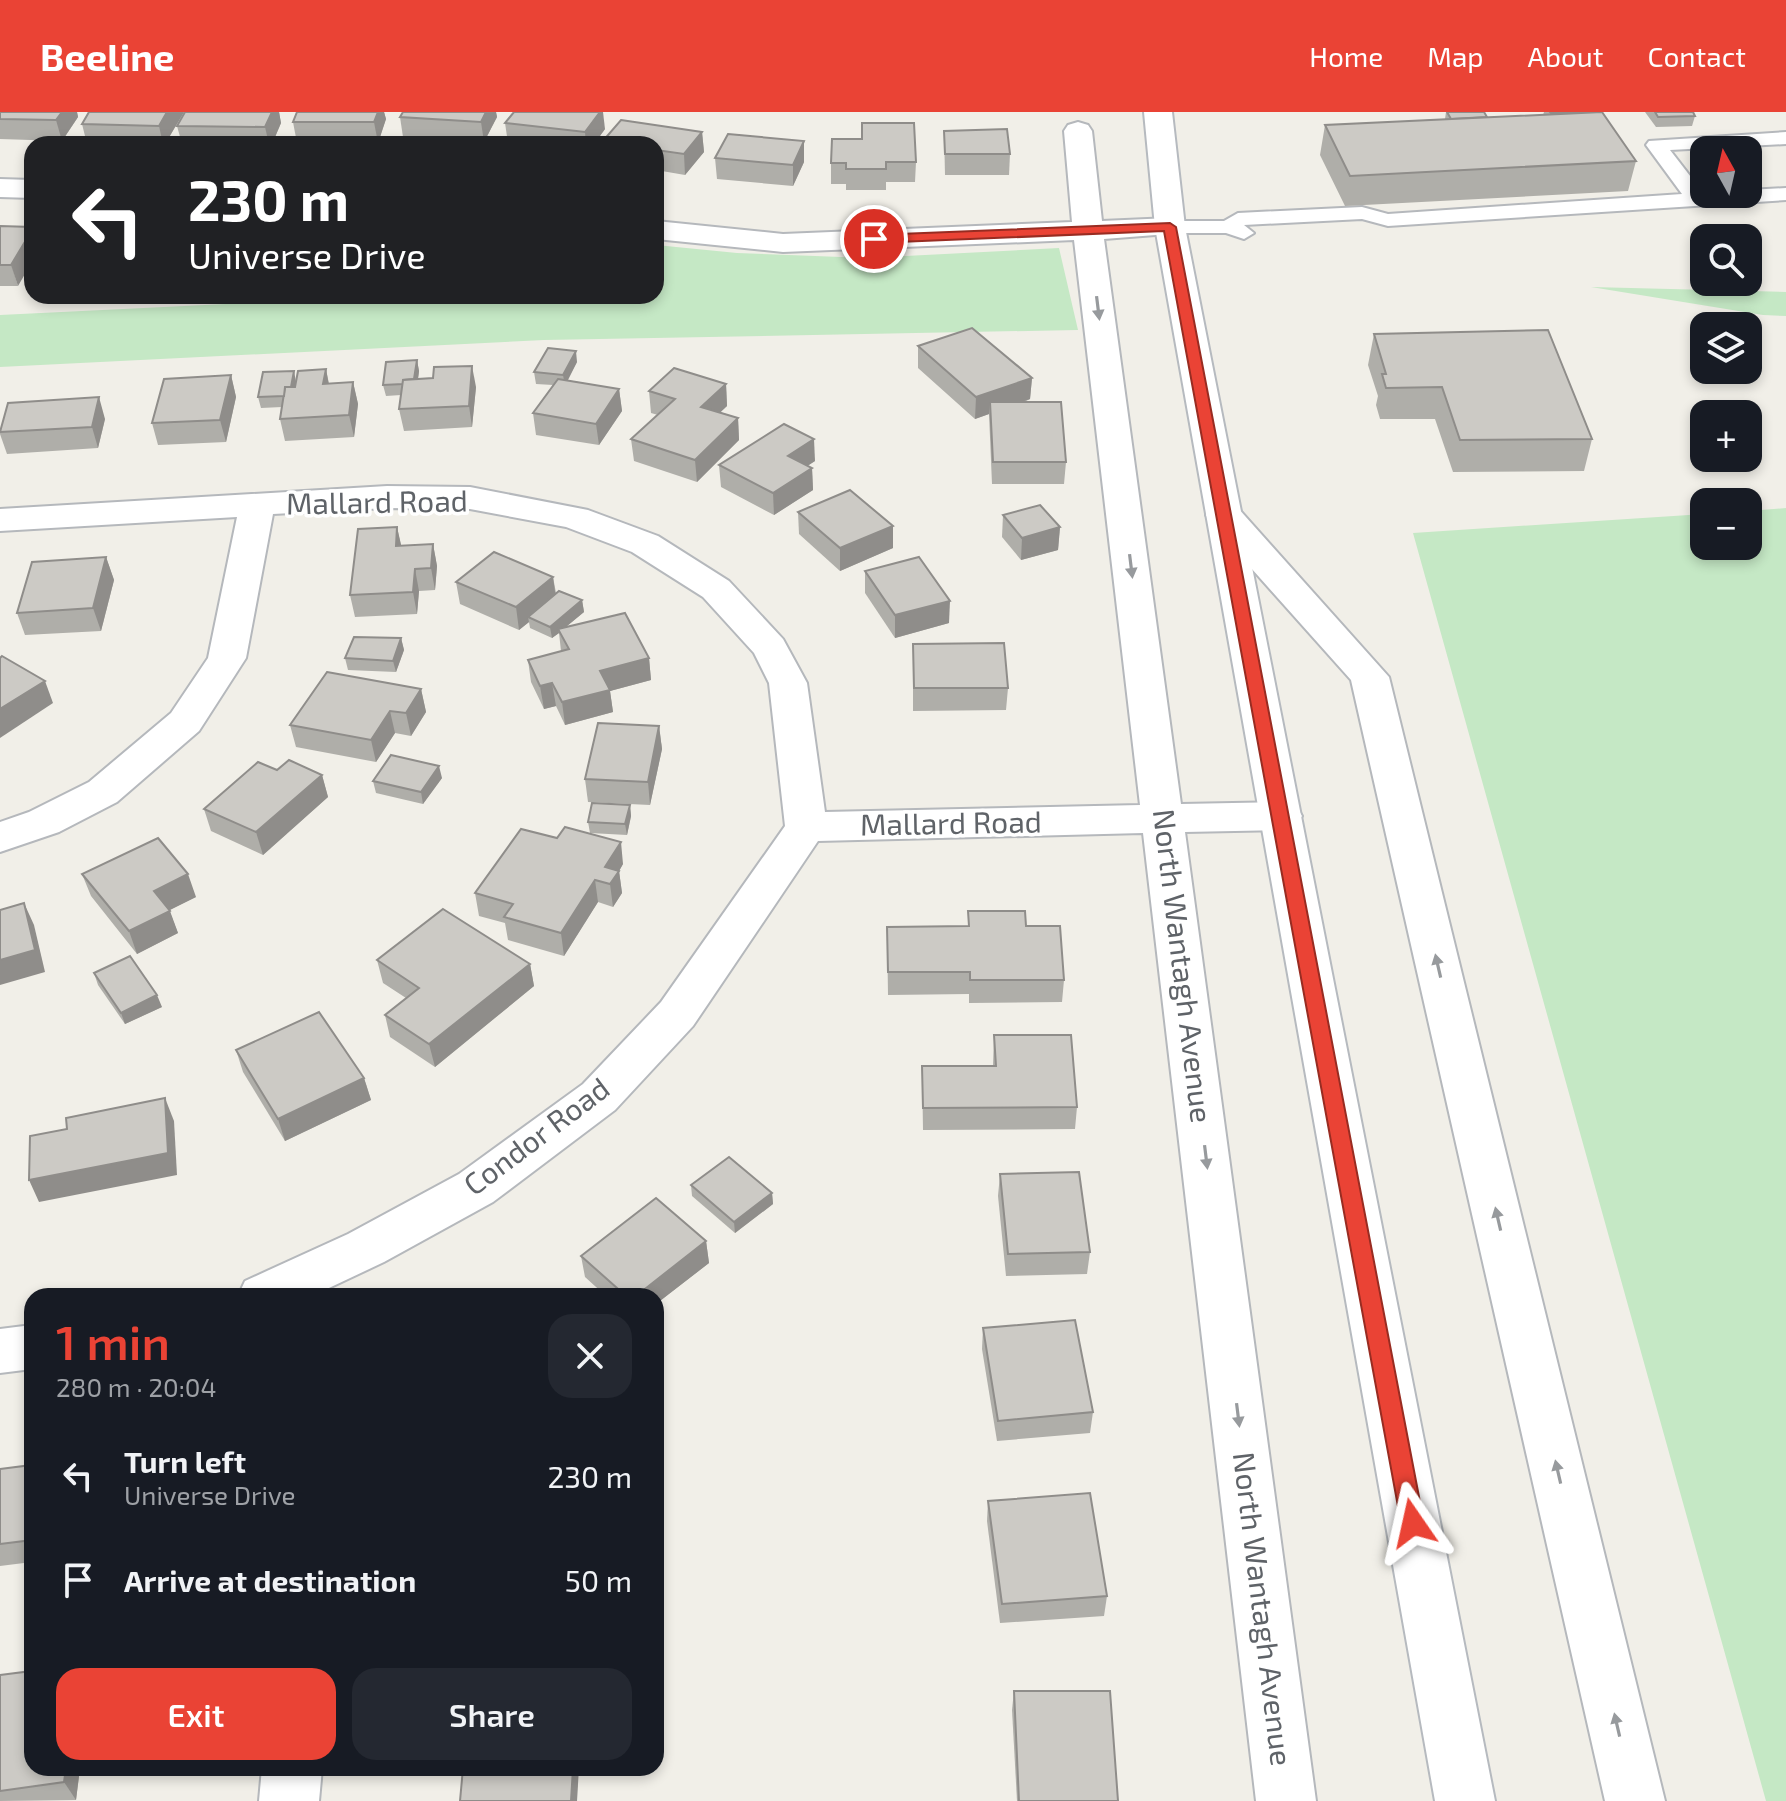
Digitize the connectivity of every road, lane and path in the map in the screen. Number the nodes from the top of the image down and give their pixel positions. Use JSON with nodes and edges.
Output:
{"nodes":[{"id":1,"x":1158,"y":112,"type":"edge"},
{"id":2,"x":1078,"y":131,"type":"dead end"},
{"id":3,"x":1786,"y":138,"type":"edge"},
{"id":4,"x":1762,"y":139,"type":"edge"},
{"id":5,"x":1690,"y":143,"type":"edge"},
{"id":6,"x":0,"y":188,"type":"edge"},
{"id":7,"x":24,"y":189,"type":"edge"},
{"id":8,"x":1690,"y":191,"type":"edge"},
{"id":9,"x":1786,"y":194,"type":"edge"},
{"id":10,"x":1762,"y":195,"type":"edge"},
{"id":11,"x":1690,"y":199,"type":"edge"},
{"id":12,"x":1170,"y":227,"type":"junction"},
{"id":13,"x":664,"y":231,"type":"edge"},
{"id":14,"x":1088,"y":231,"type":"junction"},
{"id":15,"x":257,"y":507,"type":"junction"},
{"id":16,"x":1224,"y":515,"type":"junction"},
{"id":17,"x":0,"y":520,"type":"edge"},
{"id":18,"x":1281,"y":816,"type":"junction"},
{"id":19,"x":1164,"y":819,"type":"junction"},
{"id":20,"x":806,"y":827,"type":"junction"},
{"id":21,"x":0,"y":838,"type":"edge"},
{"id":22,"x":280,"y":1288,"type":"edge"},
{"id":23,"x":24,"y":1348,"type":"edge"},
{"id":24,"x":0,"y":1351,"type":"edge"},
{"id":25,"x":291,"y":1776,"type":"edge"},
{"id":26,"x":289,"y":1801,"type":"edge"},
{"id":27,"x":1286,"y":1801,"type":"edge"},
{"id":28,"x":1465,"y":1801,"type":"edge"},
{"id":29,"x":1635,"y":1801,"type":"edge"}],
"edges":[{"from":1,"to":12,"type":"street"},
{"from":2,"to":14,"type":"street","name":"North Wantagh Avenue"},
{"from":3,"to":4,"type":"lane"},
{"from":5,"to":8,"type":"lane"},
{"from":6,"to":7,"type":"street"},
{"from":9,"to":10,"type":"lane"},
{"from":11,"to":12,"type":"lane"},
{"from":12,"to":14,"type":"street"},
{"from":12,"to":16,"type":"street"},
{"from":13,"to":14,"type":"street"},
{"from":14,"to":19,"type":"street","name":"North Wantagh Avenue","one_way":true},
{"from":15,"to":17,"type":"street","name":"Mallard Road"},
{"from":15,"to":20,"type":"street","name":"Mallard Road"},
{"from":15,"to":21,"type":"street"},
{"from":16,"to":18,"type":"street"},
{"from":29,"to":16,"type":"street","one_way":true},
{"from":18,"to":19,"type":"street","name":"Mallard Road"},
{"from":18,"to":28,"type":"street"},
{"from":19,"to":20,"type":"street","name":"Mallard Road"},
{"from":19,"to":27,"type":"street","name":"North Wantagh Avenue","one_way":true},
{"from":20,"to":22,"type":"street","name":"Condor Road"},
{"from":23,"to":24,"type":"street"},
{"from":25,"to":26,"type":"street"}]}
